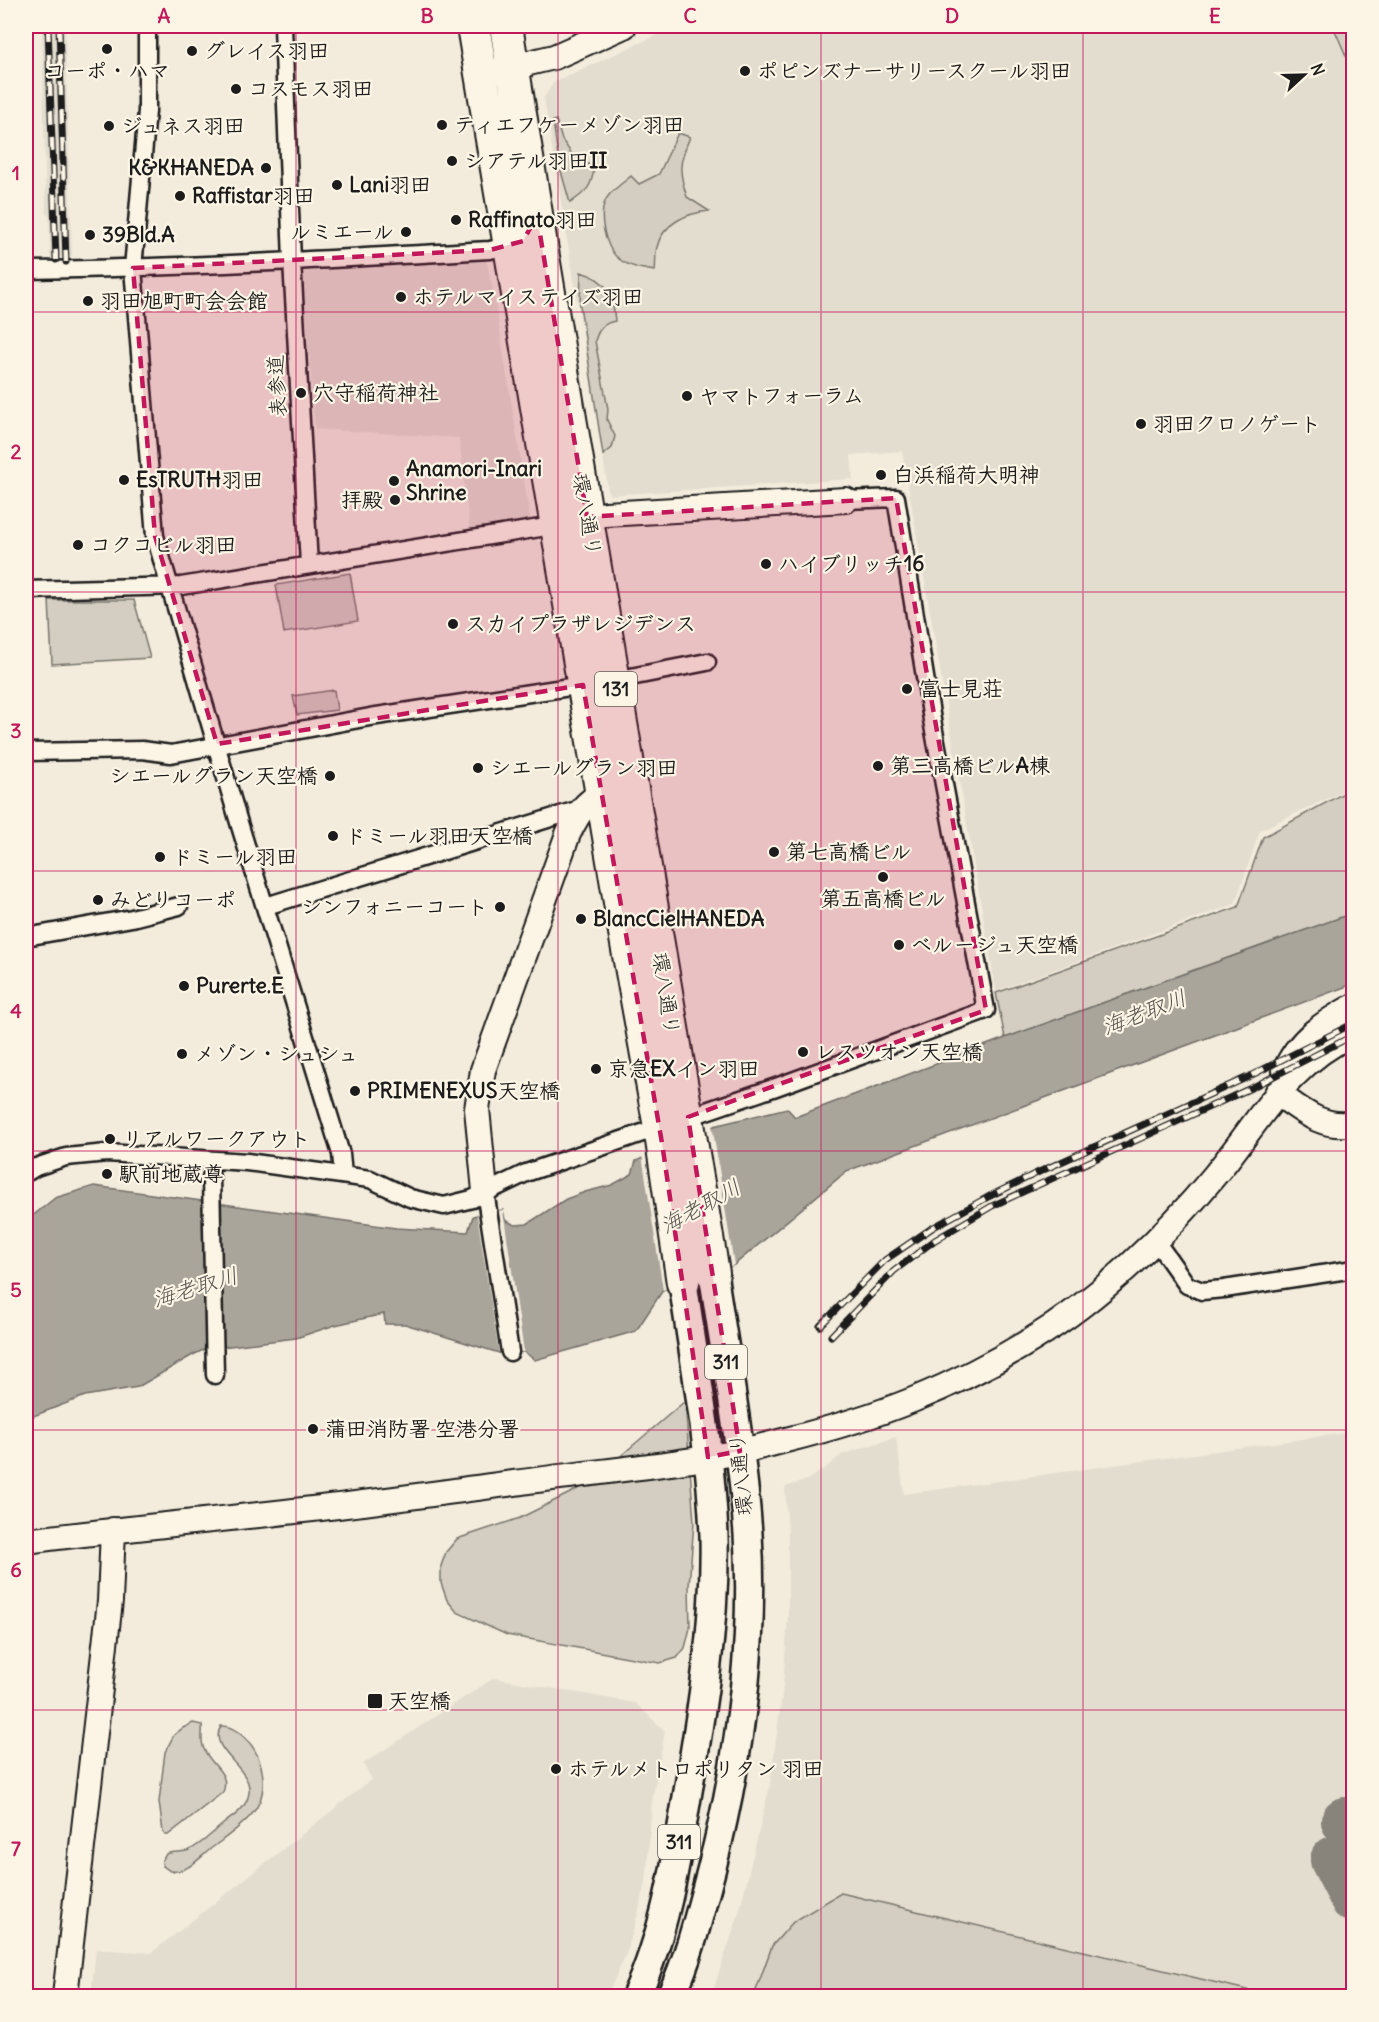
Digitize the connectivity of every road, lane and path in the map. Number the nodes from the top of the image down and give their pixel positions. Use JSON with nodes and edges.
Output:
{"nodes":[{"id":1,"x":147,"y":26,"type":"edge"},
{"id":2,"x":283,"y":26,"type":"edge"},
{"id":3,"x":473,"y":26,"type":"edge"},
{"id":4,"x":506,"y":26,"type":"edge"},
{"id":5,"x":624,"y":26,"type":"edge"},
{"id":6,"x":513,"y":68,"type":"junction"},
{"id":7,"x":481,"y":74,"type":"junction"},
{"id":8,"x":537,"y":216,"type":"junction"},
{"id":9,"x":509,"y":246,"type":"junction"},
{"id":10,"x":292,"y":261,"type":"junction"},
{"id":11,"x":133,"y":268,"type":"junction"},
{"id":12,"x":26,"y":270,"type":"edge"},
{"id":13,"x":846,"y":500,"type":"joint"},
{"id":14,"x":587,"y":517,"type":"junction"},
{"id":15,"x":556,"y":522,"type":"junction"},
{"id":16,"x":309,"y":565,"type":"junction"},
{"id":17,"x":170,"y":587,"type":"junction"},
{"id":18,"x":26,"y":590,"type":"edge"},
{"id":19,"x":707,"y":662,"type":"dead end"},
{"id":20,"x":615,"y":680,"type":"junction"},
{"id":21,"x":583,"y":684,"type":"junction"},
{"id":22,"x":217,"y":744,"type":"junction"},
{"id":23,"x":26,"y":752,"type":"edge"},
{"id":24,"x":605,"y":797,"type":"junction"},
{"id":25,"x":179,"y":906,"type":"dead end"},
{"id":26,"x":266,"y":906,"type":"junction"},
{"id":27,"x":26,"y":937,"type":"edge"},
{"id":28,"x":1353,"y":1006,"type":"edge"},
{"id":29,"x":1353,"y":1033,"type":"edge"},
{"id":30,"x":1277,"y":1093,"type":"junction"},
{"id":31,"x":1353,"y":1123,"type":"edge"},
{"id":32,"x":675,"y":1130,"type":"junction"},
{"id":33,"x":26,"y":1173,"type":"edge"},
{"id":34,"x":343,"y":1174,"type":"junction"},
{"id":35,"x":211,"y":1177,"type":"dead end"},
{"id":36,"x":487,"y":1202,"type":"junction"},
{"id":37,"x":1153,"y":1242,"type":"junction"},
{"id":38,"x":1353,"y":1269,"type":"edge"},
{"id":39,"x":713,"y":1273,"type":"joint"},
{"id":40,"x":683,"y":1283,"type":"joint"},
{"id":41,"x":510,"y":1352,"type":"dead end"},
{"id":42,"x":215,"y":1375,"type":"dead end"},
{"id":43,"x":740,"y":1451,"type":"junction"},
{"id":44,"x":708,"y":1457,"type":"junction"},
{"id":45,"x":112,"y":1530,"type":"junction"},
{"id":46,"x":26,"y":1541,"type":"edge"},
{"id":47,"x":65,"y":1996,"type":"edge"},
{"id":48,"x":636,"y":1996,"type":"edge"},
{"id":49,"x":671,"y":1996,"type":"edge"}],
"edges":[{"from":1,"to":11,"type":"street"},
{"from":2,"to":10,"type":"street","name":"表参道"},
{"from":3,"to":7,"type":"highway","name":"環八通り","number":"131"},
{"from":4,"to":6,"type":"highway","name":"環八通り","number":"131"},
{"from":5,"to":6,"type":"street"},
{"from":6,"to":7,"type":"street"},
{"from":6,"to":8,"type":"highway","name":"環八通り","number":"131"},
{"from":7,"to":9,"type":"highway","name":"環八通り","number":"131"},
{"from":8,"to":9,"type":"street"},
{"from":8,"to":14,"type":"highway","name":"環八通り","number":"131"},
{"from":9,"to":10,"type":"street"},
{"from":9,"to":15,"type":"highway","name":"環八通り","number":"131"},
{"from":10,"to":11,"type":"street"},
{"from":10,"to":16,"type":"street","name":"表参道"},
{"from":11,"to":12,"type":"street"},
{"from":11,"to":17,"type":"street"},
{"from":13,"to":14,"type":"street"},
{"from":13,"to":32,"type":"street"},
{"from":14,"to":15,"type":"street"},
{"from":14,"to":20,"type":"highway","name":"環八通り","number":"131"},
{"from":15,"to":16,"type":"street"},
{"from":15,"to":21,"type":"highway","name":"環八通り","number":"131"},
{"from":16,"to":17,"type":"street"},
{"from":17,"to":18,"type":"street"},
{"from":17,"to":22,"type":"street"},
{"from":19,"to":20,"type":"street"},
{"from":20,"to":24,"type":"highway","name":"環八通り","number":"131"},
{"from":21,"to":22,"type":"street"},
{"from":21,"to":24,"type":"highway","name":"環八通り","number":"131"},
{"from":22,"to":23,"type":"street"},
{"from":22,"to":26,"type":"street"},
{"from":24,"to":26,"type":"street"},
{"from":24,"to":32,"type":"highway","name":"環八通り","number":"131"},
{"from":24,"to":36,"type":"street"},
{"from":25,"to":27,"type":"street"},
{"from":26,"to":34,"type":"street"},
{"from":28,"to":30,"type":"street"},
{"from":29,"to":30,"type":"street"},
{"from":30,"to":31,"type":"street"},
{"from":30,"to":37,"type":"street"},
{"from":32,"to":36,"type":"street"},
{"from":32,"to":39,"type":"highway","name":"環八通り","number":"131"},
{"from":32,"to":40,"type":"highway","name":"環八通り","number":"131"},
{"from":33,"to":34,"type":"street"},
{"from":34,"to":36,"type":"street"},
{"from":35,"to":42,"type":"street"},
{"from":36,"to":41,"type":"street"},
{"from":37,"to":38,"type":"street"},
{"from":37,"to":43,"type":"street"},
{"from":39,"to":43,"type":"main road","name":"環八通り","number":"311"},
{"from":40,"to":44,"type":"main road","name":"環八通り","number":"311"},
{"from":43,"to":44,"type":"street"},
{"from":43,"to":49,"type":"main road","name":"環八通り","number":"311"},
{"from":44,"to":45,"type":"street"},
{"from":44,"to":48,"type":"main road","name":"環八通り","number":"311"},
{"from":45,"to":46,"type":"street"},
{"from":45,"to":47,"type":"street"}]}
